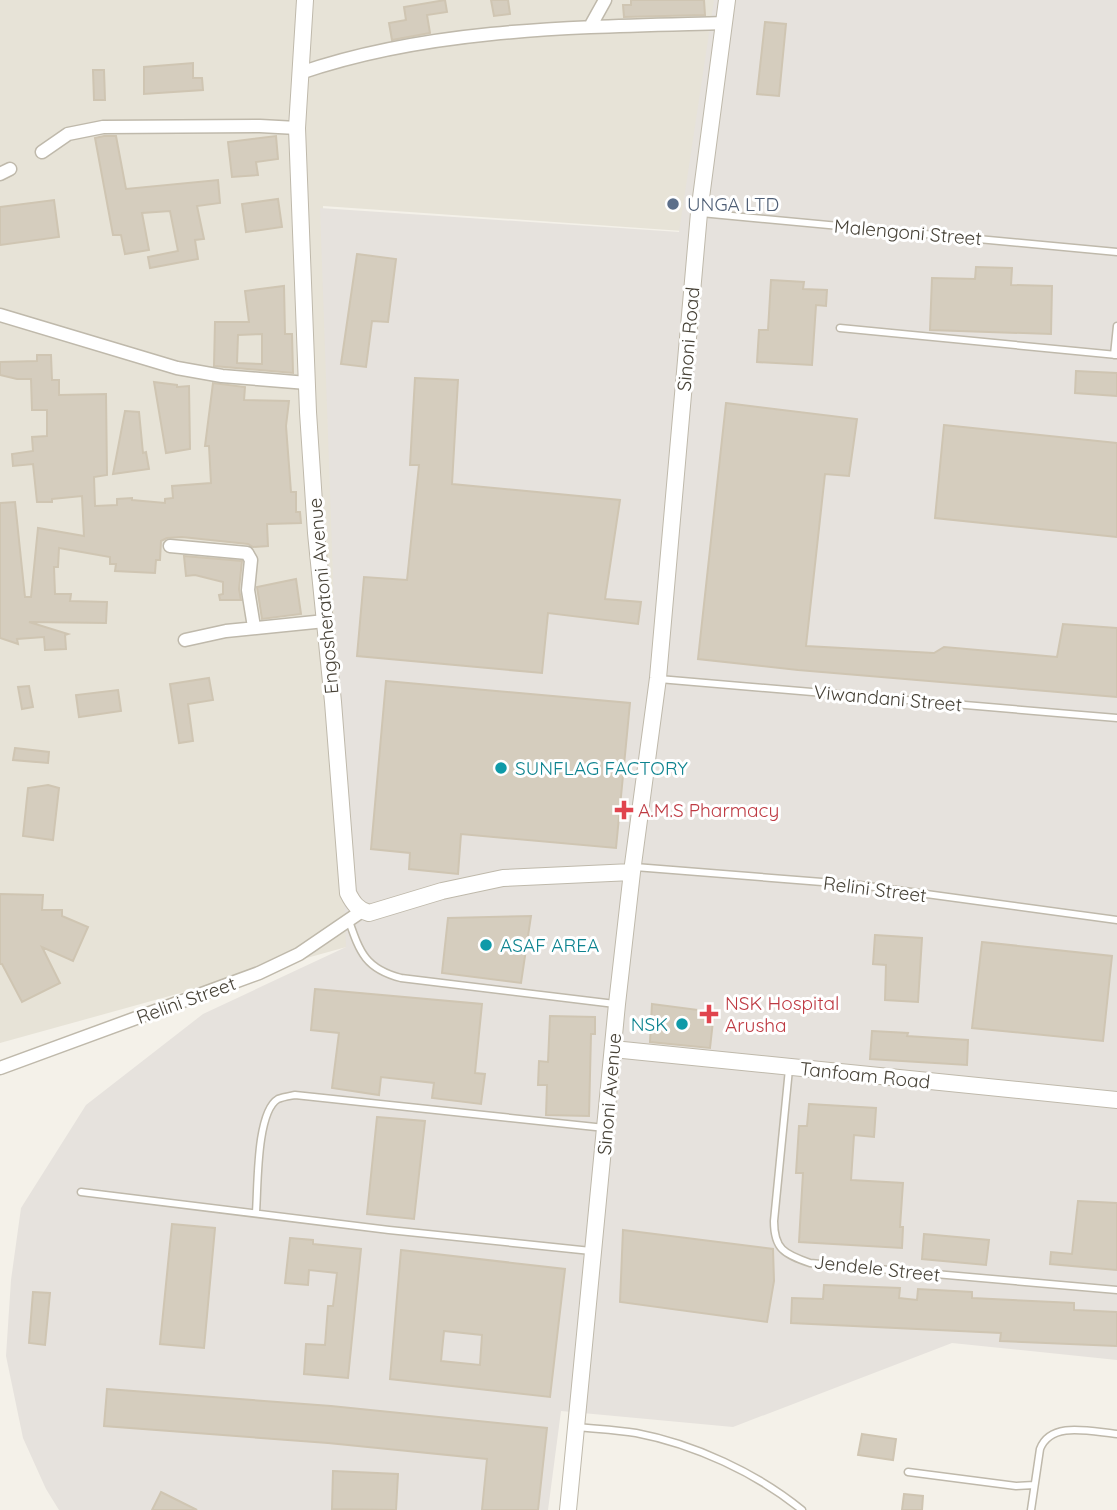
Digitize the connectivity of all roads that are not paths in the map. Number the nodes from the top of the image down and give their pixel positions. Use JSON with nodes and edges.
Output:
{"nodes":[{"id":1,"x":305,"y":0,"type":"edge"},
{"id":2,"x":605,"y":0,"type":"edge"},
{"id":3,"x":727,"y":0,"type":"edge"},
{"id":4,"x":724,"y":23,"type":"junction"},
{"id":5,"x":590,"y":27,"type":"junction"},
{"id":6,"x":300,"y":73,"type":"junction"},
{"id":7,"x":297,"y":128,"type":"junction"},
{"id":8,"x":42,"y":152,"type":"dead end"},
{"id":9,"x":699,"y":213,"type":"junction"},
{"id":10,"x":1117,"y":252,"type":"edge"},
{"id":11,"x":0,"y":315,"type":"edge"},
{"id":12,"x":1117,"y":326,"type":"edge"},
{"id":13,"x":840,"y":328,"type":"dead end"},
{"id":14,"x":1115,"y":355,"type":"edge"},
{"id":15,"x":307,"y":383,"type":"junction"},
{"id":16,"x":170,"y":546,"type":"dead end"},
{"id":17,"x":325,"y":621,"type":"junction"},
{"id":18,"x":254,"y":627,"type":"junction"},
{"id":19,"x":185,"y":640,"type":"dead end"},
{"id":20,"x":658,"y":678,"type":"junction"},
{"id":21,"x":1117,"y":718,"type":"edge"},
{"id":22,"x":632,"y":869,"type":"junction"},
{"id":23,"x":355,"y":916,"type":"junction"},
{"id":24,"x":1117,"y":920,"type":"edge"},
{"id":25,"x":617,"y":1004,"type":"junction"},
{"id":26,"x":613,"y":1049,"type":"junction"},
{"id":27,"x":789,"y":1067,"type":"junction"},
{"id":28,"x":0,"y":1068,"type":"edge"},
{"id":29,"x":1117,"y":1100,"type":"edge"},
{"id":30,"x":606,"y":1128,"type":"junction"},
{"id":31,"x":82,"y":1192,"type":"dead end"},
{"id":32,"x":256,"y":1212,"type":"junction"},
{"id":33,"x":594,"y":1251,"type":"junction"},
{"id":34,"x":1117,"y":1290,"type":"edge"},
{"id":35,"x":577,"y":1427,"type":"junction"},
{"id":36,"x":1117,"y":1434,"type":"edge"},
{"id":37,"x":908,"y":1472,"type":"dead end"},
{"id":38,"x":1034,"y":1485,"type":"junction"},
{"id":39,"x":568,"y":1510,"type":"edge"},
{"id":40,"x":802,"y":1510,"type":"edge"},
{"id":41,"x":1031,"y":1510,"type":"edge"}],
"edges":[{"from":1,"to":6,"type":"street","name":"Engosheratoni Avenue"},
{"from":2,"to":5,"type":"street"},
{"from":3,"to":4,"type":"street","name":"Sinoni Road"},
{"from":4,"to":5,"type":"street"},
{"from":4,"to":9,"type":"street","name":"Sinoni Road"},
{"from":5,"to":6,"type":"street"},
{"from":6,"to":7,"type":"street","name":"Engosheratoni Avenue"},
{"from":7,"to":8,"type":"street"},
{"from":7,"to":15,"type":"street","name":"Engosheratoni Avenue"},
{"from":9,"to":10,"type":"lane","name":"Malengoni Street"},
{"from":9,"to":20,"type":"street","name":"Sinoni Road"},
{"from":11,"to":15,"type":"street"},
{"from":12,"to":14,"type":"lane"},
{"from":13,"to":14,"type":"lane"},
{"from":15,"to":17,"type":"street","name":"Engosheratoni Avenue"},
{"from":16,"to":18,"type":"street"},
{"from":17,"to":18,"type":"street"},
{"from":17,"to":23,"type":"street","name":"Engosheratoni Avenue"},
{"from":18,"to":19,"type":"street"},
{"from":20,"to":21,"type":"lane","name":"Viwandani Street"},
{"from":20,"to":22,"type":"street","name":"Sinoni Avenue"},
{"from":22,"to":23,"type":"street"},
{"from":22,"to":24,"type":"lane","name":"Relini Street"},
{"from":22,"to":25,"type":"street","name":"Sinoni Avenue"},
{"from":23,"to":25,"type":"lane"},
{"from":23,"to":28,"type":"street","name":"Relini Street"},
{"from":25,"to":26,"type":"street","name":"Sinoni Avenue"},
{"from":26,"to":27,"type":"street","name":"Tanfoam Road"},
{"from":26,"to":30,"type":"street","name":"Sinoni Avenue"},
{"from":27,"to":29,"type":"street","name":"Tanfoam Road"},
{"from":27,"to":34,"type":"lane","name":"Jendele Street"},
{"from":30,"to":32,"type":"lane"},
{"from":30,"to":33,"type":"street","name":"Sinoni Avenue"},
{"from":31,"to":32,"type":"lane"},
{"from":32,"to":33,"type":"lane"},
{"from":33,"to":35,"type":"street","name":"Sinoni Avenue"},
{"from":35,"to":39,"type":"street","name":"Sinoni Avenue"},
{"from":35,"to":40,"type":"lane"},
{"from":36,"to":38,"type":"lane"},
{"from":37,"to":38,"type":"lane"},
{"from":38,"to":41,"type":"lane"}]}
